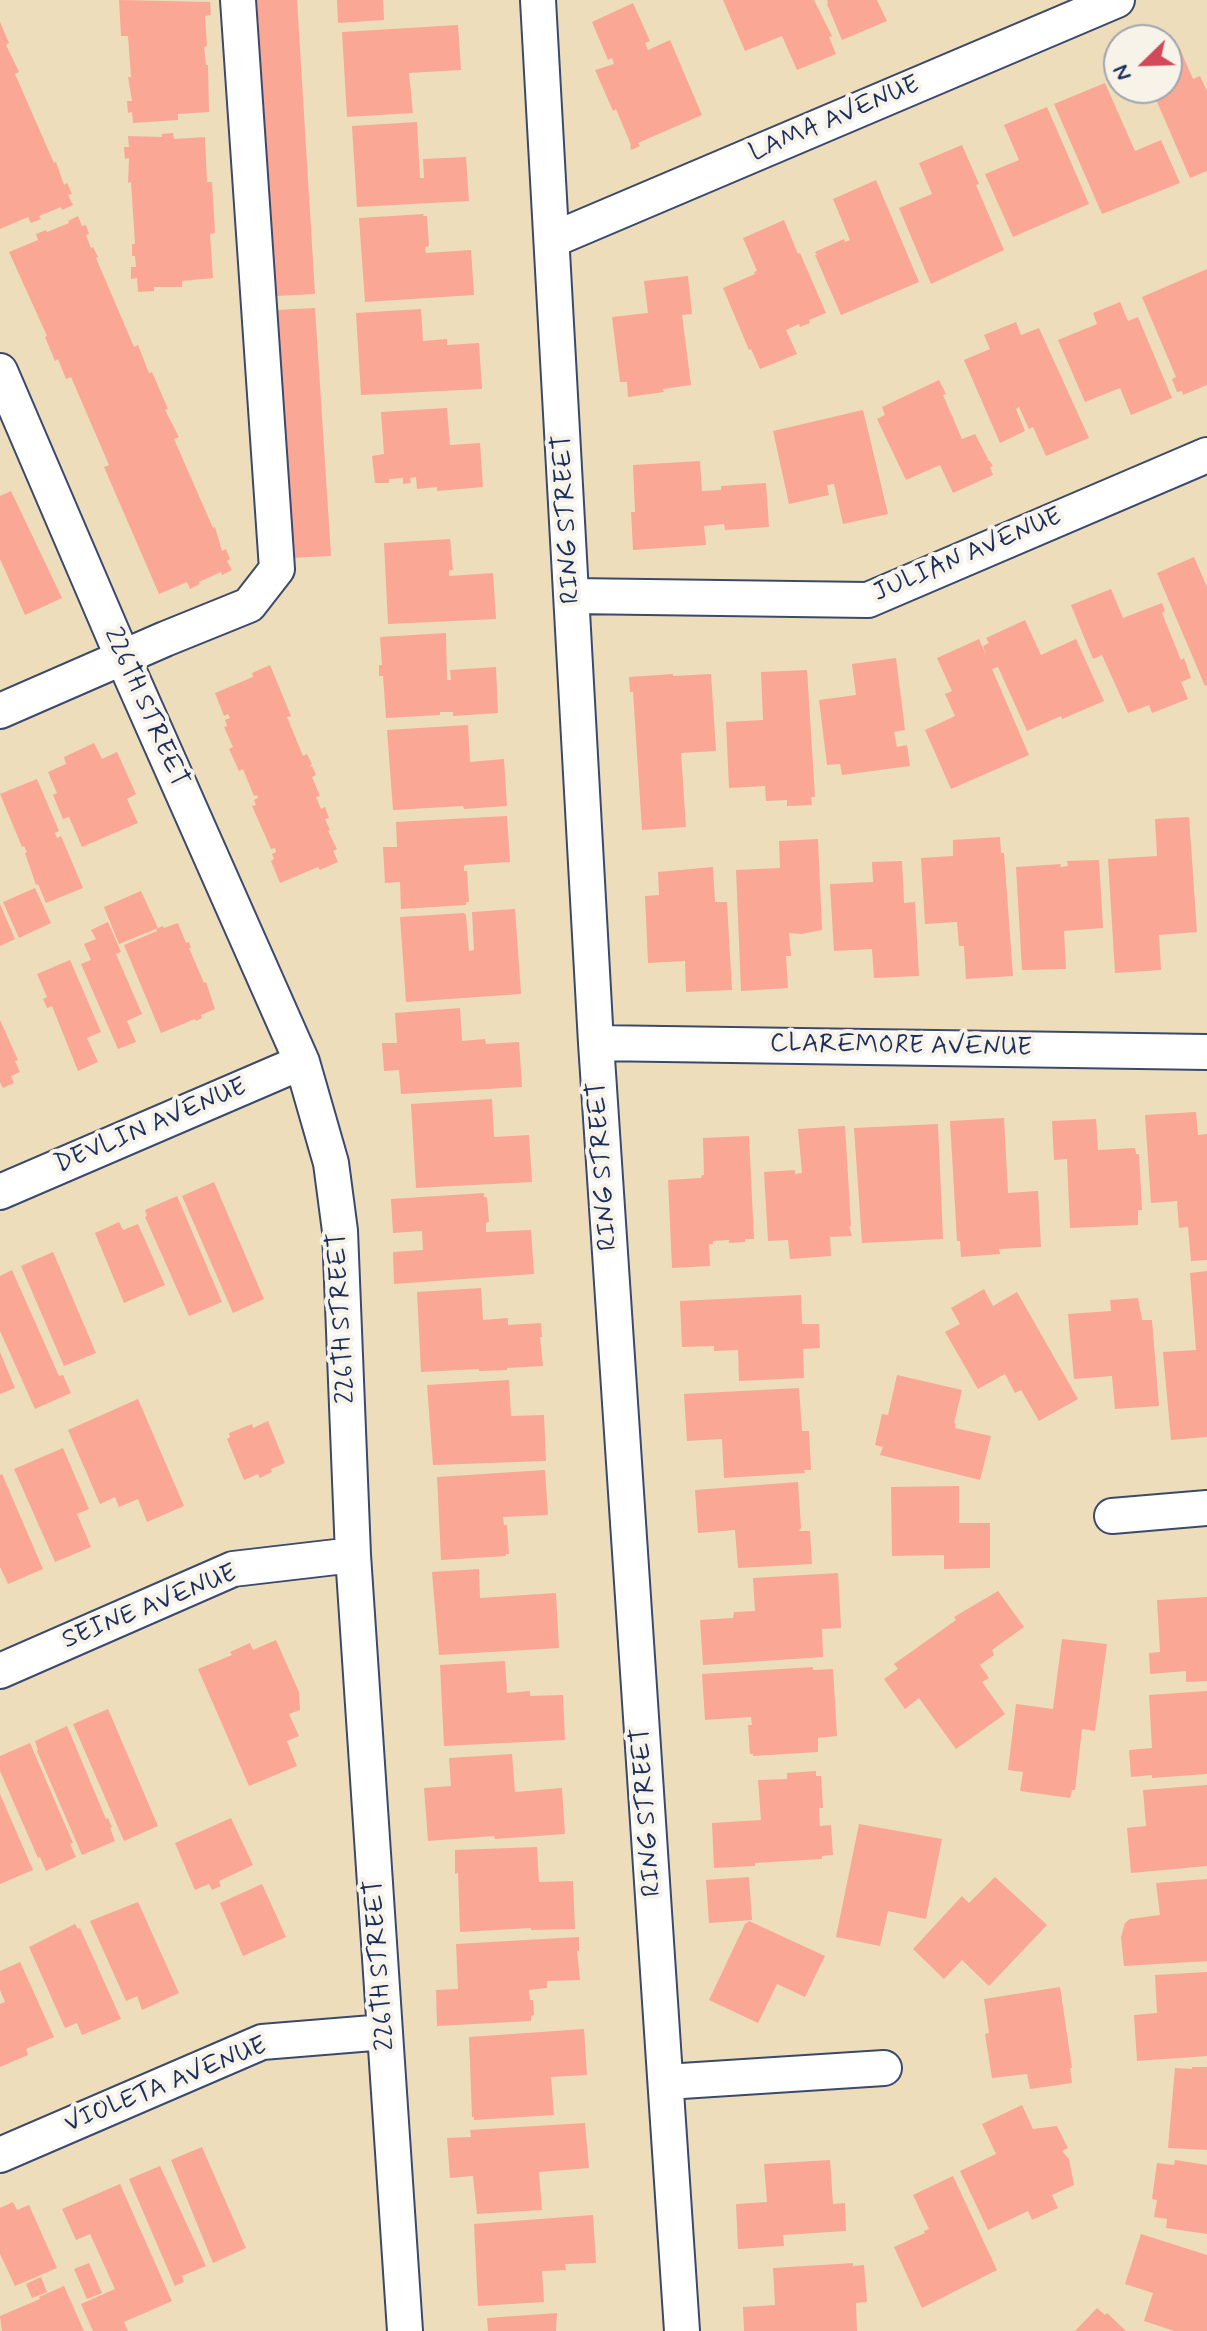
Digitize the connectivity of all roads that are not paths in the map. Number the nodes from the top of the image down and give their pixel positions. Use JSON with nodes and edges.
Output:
{"nodes":[{"id":1,"x":238,"y":0,"type":"edge"},
{"id":2,"x":538,"y":0,"type":"edge"},
{"id":3,"x":1117,"y":0,"type":"edge"},
{"id":4,"x":552,"y":240,"type":"junction"},
{"id":5,"x":0,"y":371,"type":"edge"},
{"id":6,"x":1207,"y":455,"type":"edge"},
{"id":7,"x":573,"y":596,"type":"junction"},
{"id":8,"x":123,"y":658,"type":"junction"},
{"id":9,"x":0,"y":711,"type":"edge"},
{"id":10,"x":596,"y":1043,"type":"junction"},
{"id":11,"x":1207,"y":1052,"type":"edge"},
{"id":12,"x":302,"y":1062,"type":"junction"},
{"id":13,"x":0,"y":1192,"type":"edge"},
{"id":14,"x":1207,"y":1508,"type":"edge"},
{"id":15,"x":1112,"y":1516,"type":"dead end"},
{"id":16,"x":353,"y":1555,"type":"junction"},
{"id":17,"x":0,"y":1671,"type":"edge"},
{"id":18,"x":385,"y":2032,"type":"junction"},
{"id":19,"x":884,"y":2068,"type":"dead end"},
{"id":20,"x":666,"y":2082,"type":"junction"},
{"id":21,"x":0,"y":2155,"type":"edge"},
{"id":22,"x":405,"y":2331,"type":"edge"},
{"id":23,"x":682,"y":2331,"type":"edge"}],
"edges":[{"from":1,"to":8,"type":"street"},
{"from":2,"to":4,"type":"street","name":"RING STREET"},
{"from":3,"to":4,"type":"street","name":"LAMA AVENUE"},
{"from":4,"to":7,"type":"street","name":"RING STREET"},
{"from":5,"to":8,"type":"street","name":"226TH STREET"},
{"from":6,"to":7,"type":"street","name":"JULIAN AVENUE"},
{"from":7,"to":10,"type":"street","name":"RING STREET"},
{"from":8,"to":9,"type":"street"},
{"from":8,"to":12,"type":"street","name":"226TH STREET"},
{"from":10,"to":11,"type":"street","name":"CLAREMORE AVENUE"},
{"from":10,"to":20,"type":"street","name":"RING STREET"},
{"from":12,"to":13,"type":"street","name":"DEVLIN AVENUE"},
{"from":12,"to":16,"type":"street","name":"226TH STREET"},
{"from":14,"to":15,"type":"street"},
{"from":16,"to":17,"type":"street","name":"SEINE AVENUE"},
{"from":16,"to":18,"type":"street","name":"226TH STREET"},
{"from":18,"to":21,"type":"street","name":"VIOLETA AVENUE"},
{"from":18,"to":22,"type":"street","name":"226TH STREET"},
{"from":19,"to":20,"type":"street"},
{"from":20,"to":23,"type":"street","name":"RING STREET"}]}
